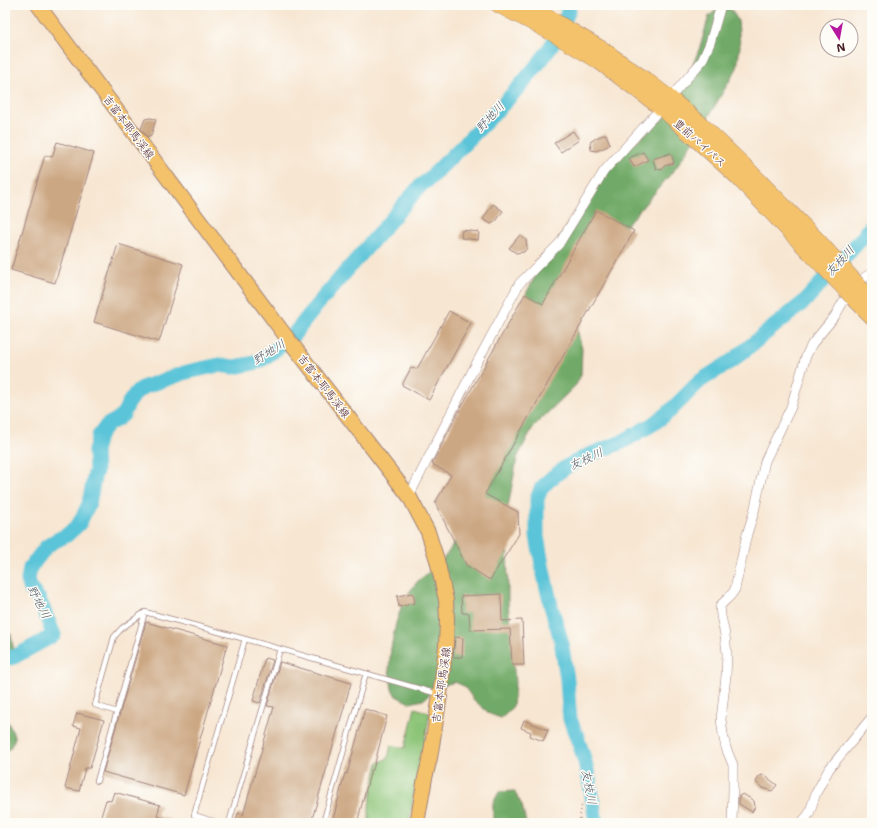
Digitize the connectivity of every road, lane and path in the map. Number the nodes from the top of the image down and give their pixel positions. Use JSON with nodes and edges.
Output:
{"nodes":[{"id":1,"x":38,"y":5,"type":"edge"},
{"id":2,"x":498,"y":5,"type":"edge"},
{"id":3,"x":524,"y":5,"type":"edge"},
{"id":4,"x":721,"y":5,"type":"edge"},
{"id":5,"x":665,"y":103,"type":"junction"},
{"id":6,"x":872,"y":273,"type":"edge"},
{"id":7,"x":857,"y":292,"type":"junction"},
{"id":8,"x":872,"y":299,"type":"edge"},
{"id":9,"x":872,"y":317,"type":"edge"},
{"id":10,"x":409,"y":496,"type":"junction"},
{"id":11,"x":145,"y":612,"type":"junction"},
{"id":12,"x":245,"y":639,"type":"junction"},
{"id":13,"x":280,"y":649,"type":"junction"},
{"id":14,"x":366,"y":673,"type":"junction"},
{"id":15,"x":440,"y":694,"type":"junction"},
{"id":16,"x":117,"y":712,"type":"junction"},
{"id":17,"x":872,"y":717,"type":"edge"},
{"id":18,"x":97,"y":781,"type":"dead end"},
{"id":19,"x":582,"y":803,"type":"dead end"},
{"id":20,"x":219,"y":823,"type":"edge"},
{"id":21,"x":229,"y":823,"type":"edge"},
{"id":22,"x":323,"y":823,"type":"edge"},
{"id":23,"x":417,"y":823,"type":"edge"},
{"id":24,"x":579,"y":823,"type":"edge"},
{"id":25,"x":732,"y":823,"type":"edge"},
{"id":26,"x":801,"y":823,"type":"edge"}],
"edges":[{"from":1,"to":10,"type":"main road","name":"吉富本耶馬渓線"},
{"from":2,"to":5,"type":"highway","name":"豊前バイパス"},
{"from":3,"to":5,"type":"highway","name":"豊前バイパス"},
{"from":4,"to":5,"type":"street"},
{"from":5,"to":7,"type":"highway","name":"豊前バイパス","bridge":true},
{"from":5,"to":10,"type":"street"},
{"from":6,"to":25,"type":"street"},
{"from":7,"to":8,"type":"highway","name":"豊前バイパス"},
{"from":7,"to":9,"type":"highway","name":"豊前バイパス"},
{"from":10,"to":15,"type":"main road","name":"吉富本耶馬渓線"},
{"from":11,"to":12,"type":"lane"},
{"from":11,"to":16,"type":"lane"},
{"from":11,"to":16,"type":"lane"},
{"from":12,"to":13,"type":"lane"},
{"from":12,"to":20,"type":"lane"},
{"from":13,"to":14,"type":"lane"},
{"from":13,"to":21,"type":"lane"},
{"from":14,"to":15,"type":"lane"},
{"from":14,"to":22,"type":"lane"},
{"from":15,"to":23,"type":"main road","name":"吉富本耶馬渓線"},
{"from":16,"to":18,"type":"lane"},
{"from":17,"to":26,"type":"street"},
{"from":19,"to":24,"type":"path"}]}
